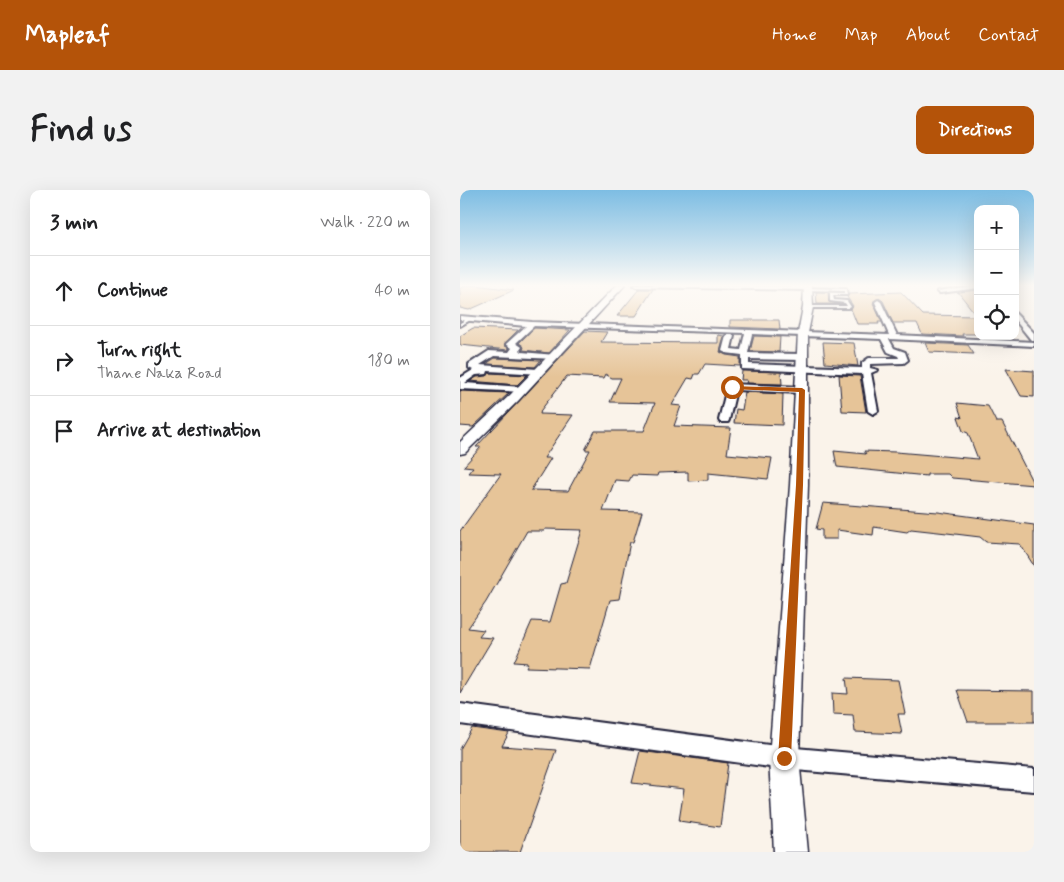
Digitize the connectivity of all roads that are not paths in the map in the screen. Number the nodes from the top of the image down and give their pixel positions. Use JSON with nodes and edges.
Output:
{"nodes":[{"id":1,"x":591,"y":316,"type":"edge"},
{"id":2,"x":805,"y":316,"type":"edge"},
{"id":3,"x":882,"y":316,"type":"edge"},
{"id":4,"x":460,"y":318,"type":"edge"},
{"id":5,"x":470,"y":320,"type":"junction"},
{"id":6,"x":1019,"y":320,"type":"edge"},
{"id":7,"x":532,"y":324,"type":"junction"},
{"id":8,"x":460,"y":325,"type":"edge"},
{"id":9,"x":581,"y":326,"type":"junction"},
{"id":10,"x":749,"y":331,"type":"junction"},
{"id":11,"x":803,"y":333,"type":"junction"},
{"id":12,"x":730,"y":336,"type":"dead end"},
{"id":13,"x":889,"y":338,"type":"junction"},
{"id":14,"x":1034,"y":338,"type":"edge"},
{"id":15,"x":554,"y":355,"type":"junction"},
{"id":16,"x":803,"y":363,"type":"junction"},
{"id":17,"x":865,"y":363,"type":"junction"},
{"id":18,"x":896,"y":370,"type":"dead end"},
{"id":19,"x":537,"y":374,"type":"junction"},
{"id":20,"x":460,"y":384,"type":"edge"},
{"id":21,"x":522,"y":390,"type":"junction"},
{"id":22,"x":802,"y":390,"type":"junction"},
{"id":23,"x":873,"y":411,"type":"dead end"},
{"id":24,"x":724,"y":420,"type":"dead end"},
{"id":25,"x":460,"y":450,"type":"edge"},
{"id":26,"x":460,"y":714,"type":"edge"},
{"id":27,"x":784,"y":758,"type":"junction"},
{"id":28,"x":1034,"y":780,"type":"edge"},
{"id":29,"x":791,"y":852,"type":"edge"}],
"edges":[{"from":1,"to":9,"type":"street"},
{"from":2,"to":11,"type":"main road"},
{"from":3,"to":13,"type":"street"},
{"from":4,"to":5,"type":"street"},
{"from":5,"to":7,"type":"street"},
{"from":5,"to":8,"type":"lane"},
{"from":6,"to":14,"type":"street"},
{"from":7,"to":9,"type":"street"},
{"from":7,"to":15,"type":"street"},
{"from":9,"to":10,"type":"street"},
{"from":9,"to":15,"type":"street"},
{"from":10,"to":11,"type":"street"},
{"from":10,"to":12,"type":"street"},
{"from":11,"to":13,"type":"street"},
{"from":11,"to":16,"type":"main road"},
{"from":13,"to":14,"type":"street"},
{"from":13,"to":17,"type":"street"},
{"from":15,"to":19,"type":"street"},
{"from":15,"to":19,"type":"street"},
{"from":16,"to":16,"type":"street"},
{"from":16,"to":17,"type":"street"},
{"from":16,"to":22,"type":"main road"},
{"from":17,"to":18,"type":"street"},
{"from":17,"to":23,"type":"street"},
{"from":19,"to":20,"type":"street"},
{"from":19,"to":21,"type":"street"},
{"from":20,"to":21,"type":"street"},
{"from":21,"to":25,"type":"street"},
{"from":22,"to":24,"type":"street"},
{"from":22,"to":27,"type":"main road"},
{"from":26,"to":27,"type":"street"},
{"from":27,"to":28,"type":"street"},
{"from":27,"to":29,"type":"main road"}]}
